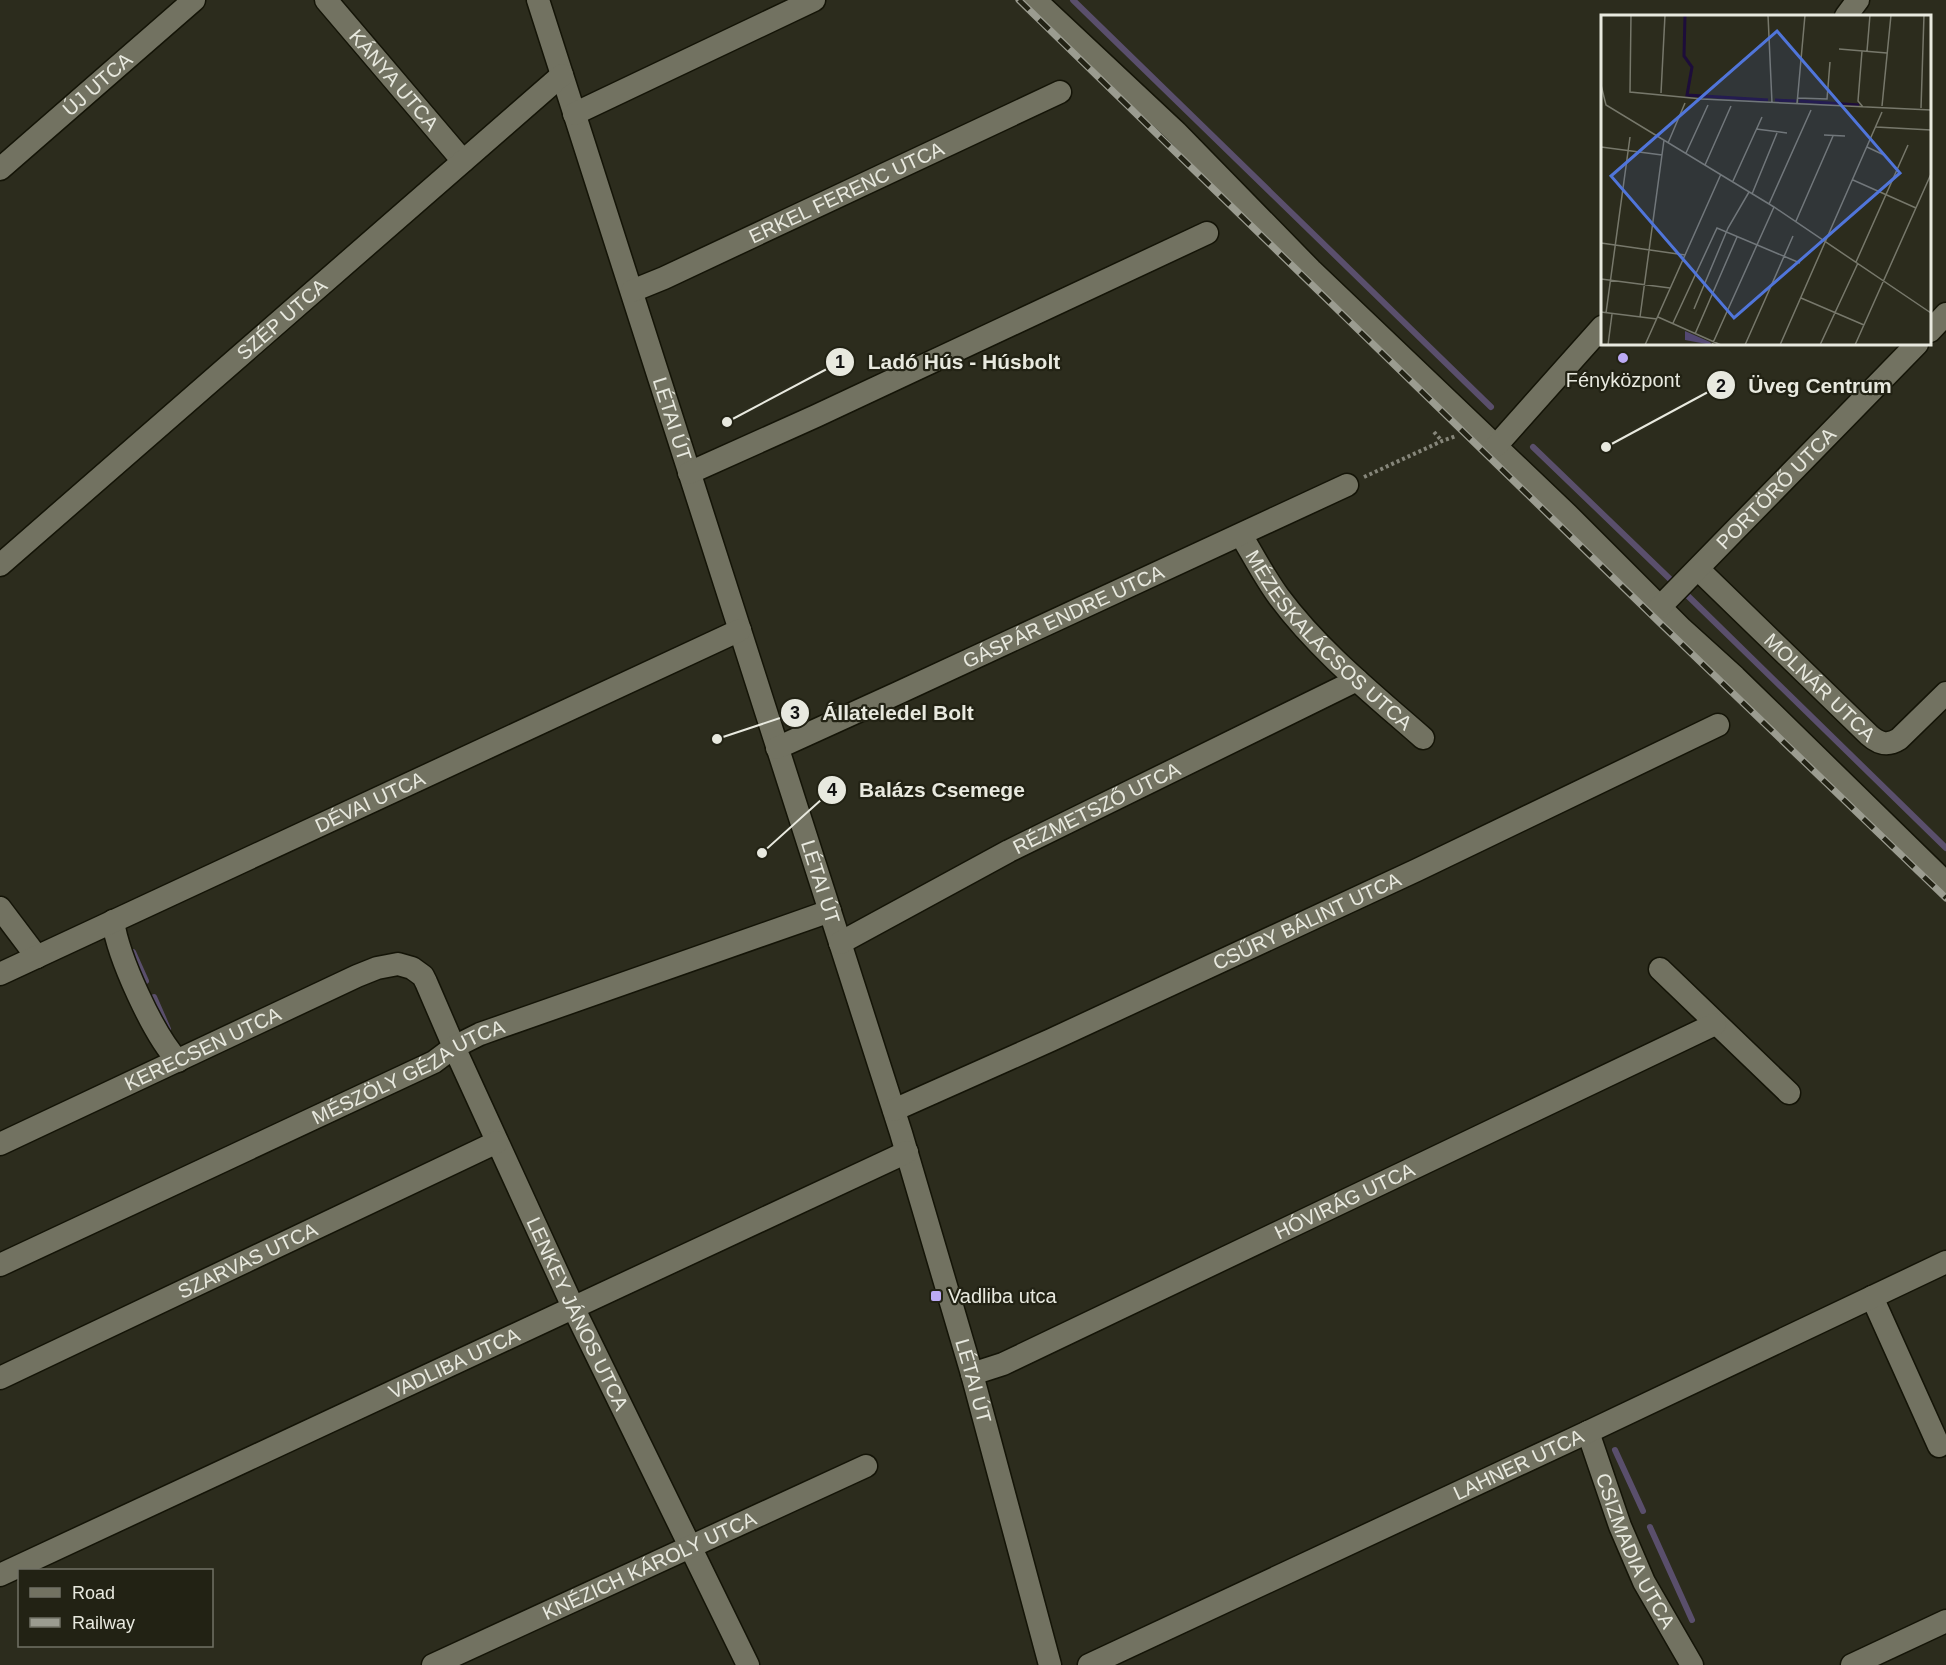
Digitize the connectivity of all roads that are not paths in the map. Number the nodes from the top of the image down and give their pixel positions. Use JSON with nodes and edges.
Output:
{"nodes":[{"id":1,"x":194,"y":0,"type":"edge"},
{"id":2,"x":326,"y":0,"type":"edge"},
{"id":3,"x":538,"y":0,"type":"edge"},
{"id":4,"x":814,"y":0,"type":"edge"},
{"id":5,"x":1035,"y":0,"type":"edge"},
{"id":6,"x":1858,"y":0,"type":"edge"},
{"id":7,"x":1847,"y":15,"type":"edge"},
{"id":8,"x":562,"y":75,"type":"junction"},
{"id":9,"x":1060,"y":92,"type":"dead end"},
{"id":10,"x":574,"y":114,"type":"junction"},
{"id":11,"x":463,"y":161,"type":"junction"},
{"id":12,"x":0,"y":169,"type":"edge"},
{"id":13,"x":1207,"y":233,"type":"dead end"},
{"id":14,"x":632,"y":291,"type":"junction"},
{"id":15,"x":1946,"y":314,"type":"edge"},
{"id":16,"x":1601,"y":328,"type":"edge"},
{"id":17,"x":1931,"y":329,"type":"edge"},
{"id":18,"x":1916,"y":345,"type":"edge"},
{"id":19,"x":1496,"y":446,"type":"junction"},
{"id":20,"x":689,"y":472,"type":"junction"},
{"id":21,"x":1347,"y":484,"type":"road end"},
{"id":22,"x":1241,"y":535,"type":"junction"},
{"id":23,"x":0,"y":565,"type":"edge"},
{"id":24,"x":1698,"y":569,"type":"junction"},
{"id":25,"x":1660,"y":607,"type":"junction"},
{"id":26,"x":740,"y":630,"type":"junction"},
{"id":27,"x":1357,"y":680,"type":"junction"},
{"id":28,"x":1946,"y":693,"type":"edge"},
{"id":29,"x":1718,"y":725,"type":"dead end"},
{"id":30,"x":1423,"y":738,"type":"dead end"},
{"id":31,"x":777,"y":748,"type":"junction"},
{"id":32,"x":1946,"y":883,"type":"edge"},
{"id":33,"x":0,"y":908,"type":"edge"},
{"id":34,"x":830,"y":911,"type":"junction"},
{"id":35,"x":113,"y":921,"type":"junction"},
{"id":36,"x":840,"y":943,"type":"junction"},
{"id":37,"x":37,"y":957,"type":"junction"},
{"id":38,"x":406,"y":966,"type":"joint"},
{"id":39,"x":1660,"y":969,"type":"dead end"},
{"id":40,"x":0,"y":974,"type":"edge"},
{"id":41,"x":1715,"y":1024,"type":"junction"},
{"id":42,"x":454,"y":1047,"type":"junction"},
{"id":43,"x":178,"y":1061,"type":"junction"},
{"id":44,"x":1789,"y":1093,"type":"dead end"},
{"id":45,"x":894,"y":1110,"type":"junction"},
{"id":46,"x":497,"y":1142,"type":"junction"},
{"id":47,"x":0,"y":1144,"type":"edge"},
{"id":48,"x":907,"y":1152,"type":"junction"},
{"id":49,"x":1946,"y":1262,"type":"edge"},
{"id":50,"x":0,"y":1265,"type":"edge"},
{"id":51,"x":1872,"y":1297,"type":"junction"},
{"id":52,"x":573,"y":1307,"type":"junction"},
{"id":53,"x":972,"y":1374,"type":"junction"},
{"id":54,"x":0,"y":1378,"type":"edge"},
{"id":55,"x":1588,"y":1432,"type":"junction"},
{"id":56,"x":1940,"y":1446,"type":"dead end"},
{"id":57,"x":867,"y":1466,"type":"dead end"},
{"id":58,"x":690,"y":1546,"type":"junction"},
{"id":59,"x":0,"y":1575,"type":"edge"},
{"id":60,"x":1946,"y":1621,"type":"edge"},
{"id":61,"x":433,"y":1665,"type":"edge"},
{"id":62,"x":748,"y":1665,"type":"edge"},
{"id":63,"x":1050,"y":1665,"type":"edge"},
{"id":64,"x":1089,"y":1665,"type":"edge"},
{"id":65,"x":1692,"y":1665,"type":"edge"},
{"id":66,"x":1852,"y":1665,"type":"edge"}],
"edges":[{"from":1,"to":12,"type":"street","name":"ÚJ UTCA"},
{"from":2,"to":11,"type":"street","name":"KÁNYA UTCA"},
{"from":3,"to":8,"type":"street","name":"LÉTAI ÚT"},
{"from":4,"to":10,"type":"street"},
{"from":5,"to":19,"type":"street"},
{"from":6,"to":7,"type":"street"},
{"from":8,"to":10,"type":"street","name":"LÉTAI ÚT"},
{"from":8,"to":11,"type":"street","name":"SZÉP UTCA"},
{"from":9,"to":14,"type":"street","name":"ERKEL FERENC UTCA"},
{"from":10,"to":14,"type":"street","name":"LÉTAI ÚT"},
{"from":11,"to":23,"type":"street","name":"SZÉP UTCA"},
{"from":13,"to":20,"type":"street"},
{"from":14,"to":20,"type":"street","name":"LÉTAI ÚT"},
{"from":15,"to":17,"type":"street"},
{"from":16,"to":19,"type":"street"},
{"from":18,"to":24,"type":"street","name":"PORTÖRŐ UTCA"},
{"from":19,"to":25,"type":"street"},
{"from":20,"to":26,"type":"street","name":"LÉTAI ÚT"},
{"from":21,"to":22,"type":"street","name":"GÁSPÁR ENDRE UTCA"},
{"from":22,"to":27,"type":"street","name":"MÉZESKALÁCSOS UTCA"},
{"from":22,"to":31,"type":"street","name":"GÁSPÁR ENDRE UTCA"},
{"from":24,"to":25,"type":"street","name":"PORTÖRŐ UTCA"},
{"from":24,"to":28,"type":"street","name":"MOLNÁR UTCA"},
{"from":25,"to":32,"type":"street"},
{"from":26,"to":31,"type":"street","name":"LÉTAI ÚT"},
{"from":26,"to":35,"type":"street","name":"DÉVAI UTCA"},
{"from":27,"to":30,"type":"street","name":"MÉZESKALÁCSOS UTCA"},
{"from":27,"to":36,"type":"street","name":"RÉZMETSZŐ UTCA"},
{"from":29,"to":45,"type":"street","name":"CSŰRY BÁLINT UTCA"},
{"from":31,"to":34,"type":"street","name":"LÉTAI ÚT"},
{"from":33,"to":37,"type":"street"},
{"from":34,"to":36,"type":"street","name":"LÉTAI ÚT"},
{"from":34,"to":42,"type":"street","name":"MÉSZÖLY GÉZA UTCA"},
{"from":35,"to":37,"type":"street","name":"DÉVAI UTCA"},
{"from":35,"to":43,"type":"street"},
{"from":36,"to":45,"type":"street","name":"LÉTAI ÚT"},
{"from":37,"to":40,"type":"street","name":"DÉVAI UTCA"},
{"from":38,"to":42,"type":"street","name":"LENKEY JÁNOS UTCA"},
{"from":38,"to":43,"type":"street","name":"KERECSEN UTCA"},
{"from":39,"to":41,"type":"street"},
{"from":41,"to":44,"type":"street"},
{"from":41,"to":53,"type":"street","name":"HÓVIRÁG UTCA"},
{"from":42,"to":46,"type":"street","name":"LENKEY JÁNOS UTCA"},
{"from":42,"to":50,"type":"street","name":"MÉSZÖLY GÉZA UTCA"},
{"from":43,"to":47,"type":"street","name":"KERECSEN UTCA"},
{"from":45,"to":48,"type":"street","name":"LÉTAI ÚT"},
{"from":46,"to":52,"type":"street","name":"LENKEY JÁNOS UTCA"},
{"from":46,"to":54,"type":"street","name":"SZARVAS UTCA"},
{"from":48,"to":52,"type":"street","name":"VADLIBA UTCA"},
{"from":48,"to":53,"type":"street","name":"LÉTAI ÚT"},
{"from":49,"to":51,"type":"street","name":"LAHNER UTCA"},
{"from":51,"to":55,"type":"street","name":"LAHNER UTCA"},
{"from":51,"to":56,"type":"street"},
{"from":52,"to":58,"type":"street","name":"LENKEY JÁNOS UTCA"},
{"from":52,"to":59,"type":"street","name":"VADLIBA UTCA"},
{"from":53,"to":63,"type":"street","name":"LÉTAI ÚT"},
{"from":55,"to":64,"type":"street","name":"LAHNER UTCA"},
{"from":55,"to":65,"type":"street","name":"CSIZMADIA UTCA"},
{"from":57,"to":58,"type":"street","name":"KNÉZICH KÁROLY UTCA"},
{"from":58,"to":61,"type":"street","name":"KNÉZICH KÁROLY UTCA"},
{"from":58,"to":62,"type":"street","name":"LENKEY JÁNOS UTCA"},
{"from":60,"to":66,"type":"street"}]}
